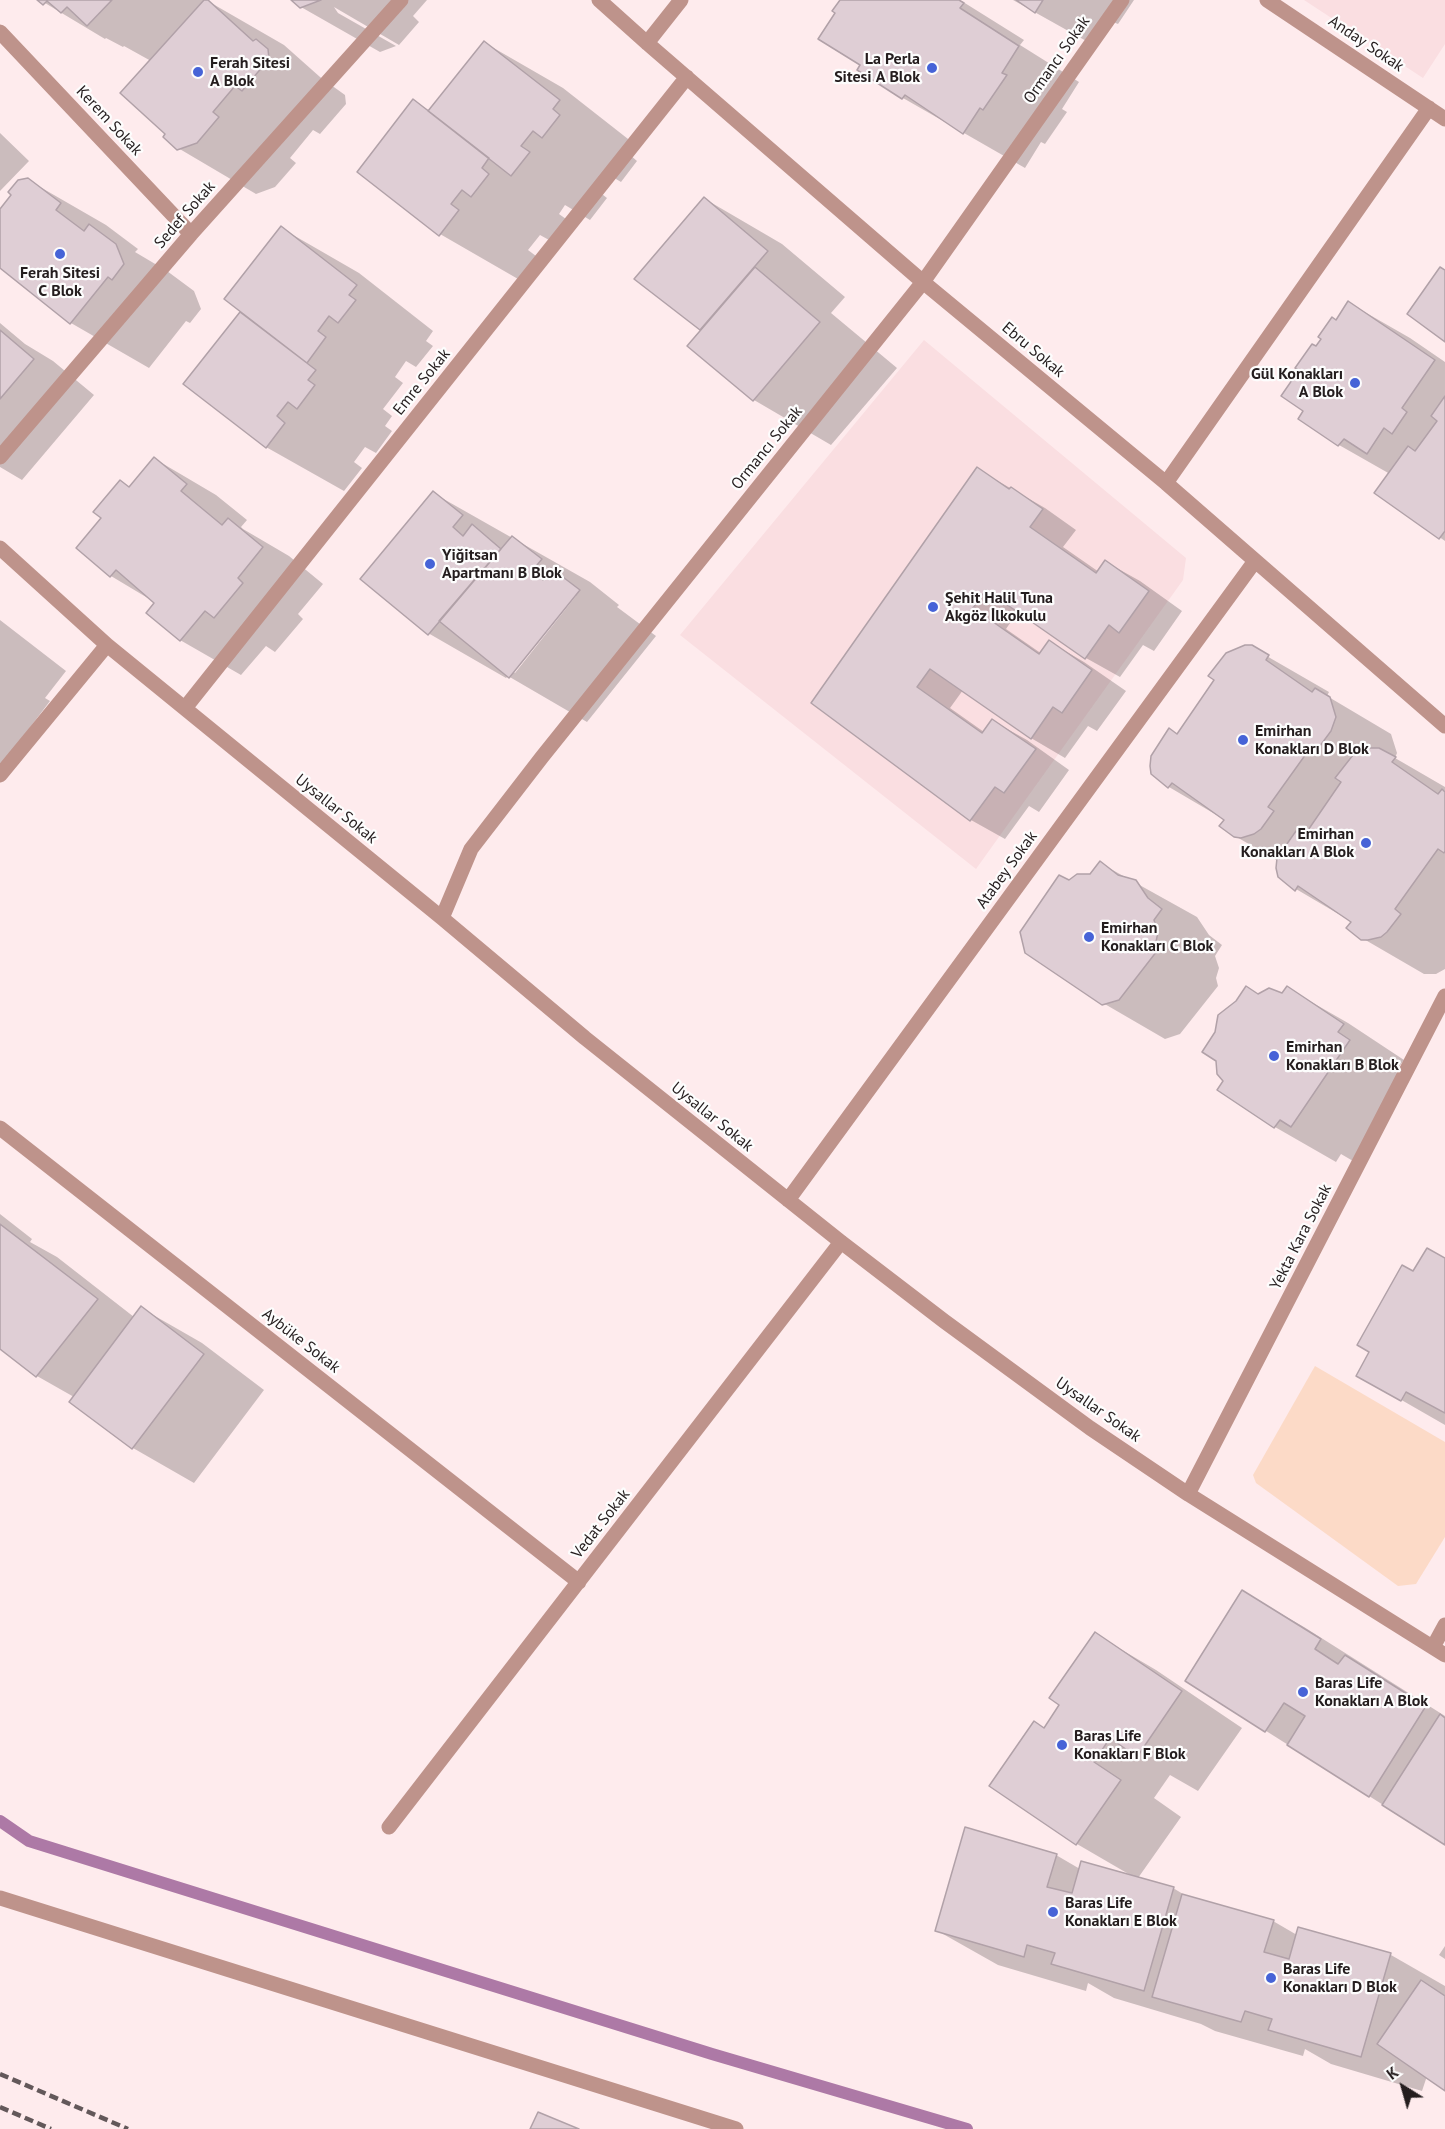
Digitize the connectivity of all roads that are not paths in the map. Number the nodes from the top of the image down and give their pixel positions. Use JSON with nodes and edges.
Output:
{"nodes":[{"id":1,"x":401,"y":0,"type":"edge"},
{"id":2,"x":599,"y":0,"type":"edge"},
{"id":3,"x":681,"y":0,"type":"edge"},
{"id":4,"x":1122,"y":0,"type":"edge"},
{"id":5,"x":1267,"y":0,"type":"edge"},
{"id":6,"x":0,"y":32,"type":"edge"},
{"id":7,"x":647,"y":43,"type":"junction"},
{"id":8,"x":687,"y":77,"type":"junction"},
{"id":9,"x":1429,"y":108,"type":"junction"},
{"id":10,"x":1445,"y":119,"type":"edge"},
{"id":11,"x":191,"y":234,"type":"junction"},
{"id":12,"x":923,"y":282,"type":"junction"},
{"id":13,"x":0,"y":457,"type":"edge"},
{"id":14,"x":1166,"y":483,"type":"junction"},
{"id":15,"x":0,"y":548,"type":"edge"},
{"id":16,"x":1255,"y":561,"type":"junction"},
{"id":17,"x":107,"y":645,"type":"junction"},
{"id":18,"x":185,"y":708,"type":"junction"},
{"id":19,"x":1445,"y":726,"type":"edge"},
{"id":20,"x":0,"y":775,"type":"edge"},
{"id":21,"x":442,"y":918,"type":"junction"},
{"id":22,"x":1445,"y":996,"type":"edge"},
{"id":23,"x":0,"y":1128,"type":"edge"},
{"id":24,"x":788,"y":1200,"type":"junction"},
{"id":25,"x":841,"y":1242,"type":"junction"},
{"id":26,"x":1188,"y":1494,"type":"junction"},
{"id":27,"x":579,"y":1582,"type":"junction"},
{"id":28,"x":1445,"y":1625,"type":"edge"},
{"id":29,"x":1439,"y":1651,"type":"edge"},
{"id":30,"x":389,"y":1827,"type":"dead end"},
{"id":31,"x":0,"y":1898,"type":"edge"},
{"id":32,"x":736,"y":2129,"type":"edge"}],
"edges":[{"from":1,"to":11,"type":"street","name":"Sedef Sokak"},
{"from":2,"to":7,"type":"street","name":"Ebru Sokak"},
{"from":3,"to":7,"type":"street"},
{"from":4,"to":12,"type":"street","name":"Ormancı Sokak"},
{"from":5,"to":9,"type":"street","name":"Anday Sokak"},
{"from":6,"to":11,"type":"street","name":"Kerem Sokak"},
{"from":7,"to":8,"type":"street","name":"Ebru Sokak"},
{"from":8,"to":12,"type":"street","name":"Ebru Sokak"},
{"from":8,"to":18,"type":"street","name":"Emre Sokak"},
{"from":9,"to":10,"type":"street","name":"Anday Sokak"},
{"from":9,"to":14,"type":"street"},
{"from":11,"to":13,"type":"street","name":"Sedef Sokak"},
{"from":12,"to":14,"type":"street","name":"Ebru Sokak"},
{"from":12,"to":21,"type":"street","name":"Ormancı Sokak"},
{"from":14,"to":16,"type":"street","name":"Ebru Sokak"},
{"from":15,"to":17,"type":"street","name":"Uysallar Sokak"},
{"from":16,"to":19,"type":"street","name":"Ebru Sokak"},
{"from":16,"to":24,"type":"street","name":"Atabey Sokak"},
{"from":17,"to":18,"type":"street","name":"Uysallar Sokak"},
{"from":17,"to":20,"type":"street"},
{"from":18,"to":21,"type":"street","name":"Uysallar Sokak"},
{"from":21,"to":24,"type":"street","name":"Uysallar Sokak"},
{"from":22,"to":26,"type":"street","name":"Yekta Kara Sokak"},
{"from":23,"to":27,"type":"street","name":"Aybüke Sokak"},
{"from":24,"to":25,"type":"street","name":"Uysallar Sokak"},
{"from":25,"to":26,"type":"street","name":"Uysallar Sokak"},
{"from":25,"to":27,"type":"street","name":"Vedat Sokak"},
{"from":26,"to":29,"type":"street","name":"Uysallar Sokak"},
{"from":27,"to":30,"type":"street","name":"Vedat Sokak"},
{"from":28,"to":29,"type":"street"},
{"from":31,"to":32,"type":"street"}]}
